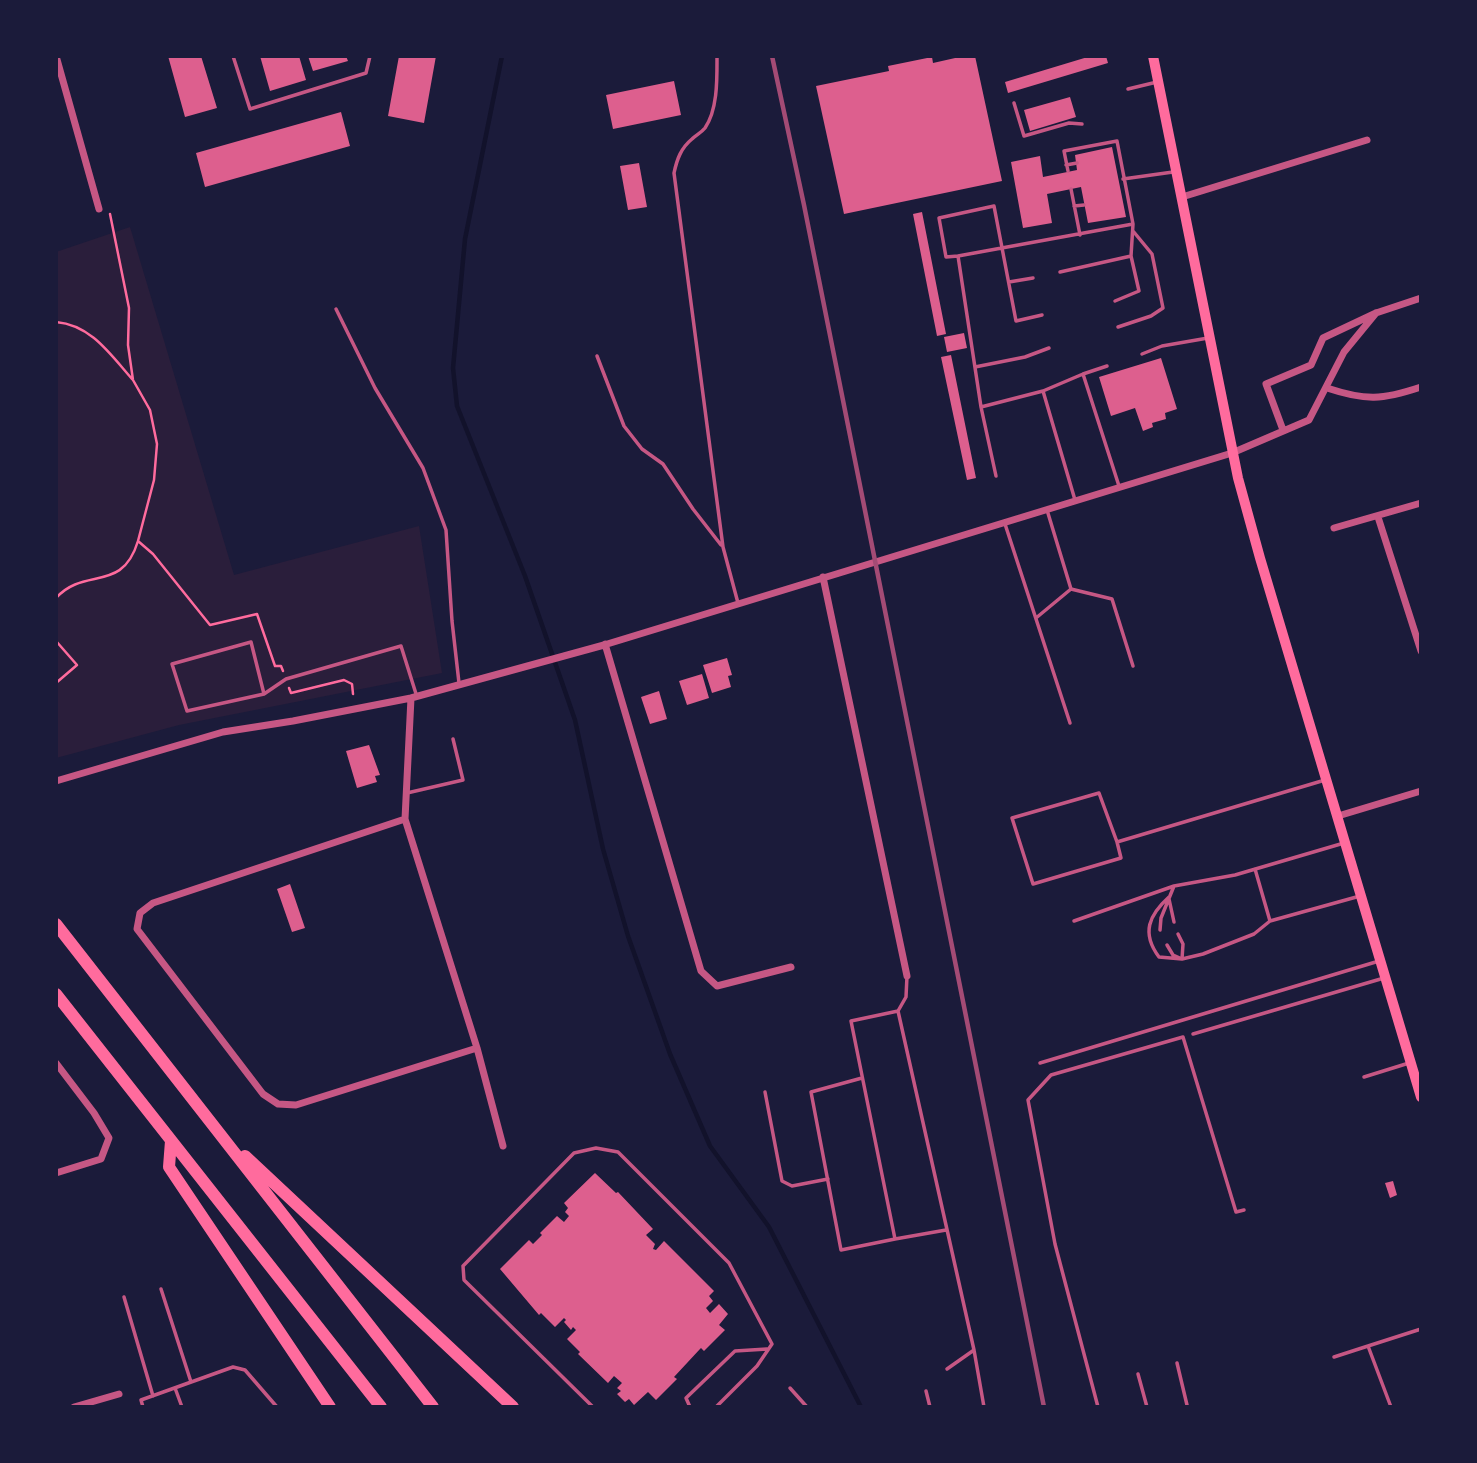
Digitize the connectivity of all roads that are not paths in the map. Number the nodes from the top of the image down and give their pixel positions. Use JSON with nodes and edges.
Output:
{"nodes":[{"id":1,"x":56,"y":56,"type":"edge"},
{"id":2,"x":233,"y":56,"type":"edge"},
{"id":3,"x":370,"y":56,"type":"edge"},
{"id":4,"x":717,"y":56,"type":"edge"},
{"id":5,"x":1153,"y":56,"type":"edge"},
{"id":6,"x":1159,"y":82,"type":"junction"},
{"id":7,"x":1128,"y":89,"type":"dead end"},
{"id":8,"x":1014,"y":103,"type":"dead end"},
{"id":9,"x":1082,"y":124,"type":"dead end"},
{"id":10,"x":1367,"y":140,"type":"dead end"},
{"id":11,"x":1077,"y":163,"type":"dead end"},
{"id":12,"x":1066,"y":164,"type":"junction"},
{"id":13,"x":1068,"y":172,"type":"dead end"},
{"id":14,"x":1177,"y":172,"type":"junction"},
{"id":15,"x":1124,"y":179,"type":"junction"},
{"id":16,"x":1071,"y":189,"type":"dead end"},
{"id":17,"x":1182,"y":197,"type":"junction"},
{"id":18,"x":1084,"y":205,"type":"dead end"},
{"id":19,"x":1074,"y":206,"type":"junction"},
{"id":20,"x":99,"y":209,"type":"dead end"},
{"id":21,"x":1132,"y":227,"type":"junction"},
{"id":22,"x":1080,"y":235,"type":"junction"},
{"id":23,"x":1003,"y":249,"type":"junction"},
{"id":24,"x":958,"y":256,"type":"junction"},
{"id":25,"x":1131,"y":256,"type":"junction"},
{"id":26,"x":1060,"y":272,"type":"dead end"},
{"id":27,"x":1033,"y":278,"type":"dead end"},
{"id":28,"x":1009,"y":282,"type":"junction"},
{"id":29,"x":1421,"y":298,"type":"edge"},
{"id":30,"x":1115,"y":300,"type":"dead end"},
{"id":31,"x":336,"y":309,"type":"dead end"},
{"id":32,"x":1376,"y":313,"type":"junction"},
{"id":33,"x":1042,"y":315,"type":"dead end"},
{"id":34,"x":1118,"y":327,"type":"dead end"},
{"id":35,"x":1208,"y":338,"type":"junction"},
{"id":36,"x":1049,"y":348,"type":"dead end"},
{"id":37,"x":1142,"y":355,"type":"dead end"},
{"id":38,"x":597,"y":356,"type":"dead end"},
{"id":39,"x":1107,"y":366,"type":"dead end"},
{"id":40,"x":975,"y":367,"type":"junction"},
{"id":41,"x":1083,"y":374,"type":"junction"},
{"id":42,"x":1421,"y":387,"type":"edge"},
{"id":43,"x":1327,"y":388,"type":"junction"},
{"id":44,"x":1042,"y":391,"type":"junction"},
{"id":45,"x":981,"y":407,"type":"junction"},
{"id":46,"x":1283,"y":430,"type":"junction"},
{"id":47,"x":1233,"y":453,"type":"junction"},
{"id":48,"x":996,"y":475,"type":"dead end"},
{"id":49,"x":1119,"y":486,"type":"junction"},
{"id":50,"x":1075,"y":500,"type":"junction"},
{"id":51,"x":1421,"y":503,"type":"edge"},
{"id":52,"x":1046,"y":508,"type":"junction"},
{"id":53,"x":1378,"y":517,"type":"junction"},
{"id":54,"x":1004,"y":522,"type":"junction"},
{"id":55,"x":1334,"y":528,"type":"dead end"},
{"id":56,"x":723,"y":547,"type":"junction"},
{"id":57,"x":823,"y":577,"type":"junction"},
{"id":58,"x":1071,"y":589,"type":"junction"},
{"id":59,"x":738,"y":603,"type":"junction"},
{"id":60,"x":1036,"y":618,"type":"junction"},
{"id":61,"x":605,"y":645,"type":"junction"},
{"id":62,"x":1421,"y":651,"type":"edge"},
{"id":63,"x":1133,"y":666,"type":"dead end"},
{"id":64,"x":459,"y":686,"type":"junction"},
{"id":65,"x":264,"y":694,"type":"junction"},
{"id":66,"x":414,"y":698,"type":"junction"},
{"id":67,"x":1070,"y":723,"type":"dead end"},
{"id":68,"x":453,"y":739,"type":"dead end"},
{"id":69,"x":1327,"y":779,"type":"junction"},
{"id":70,"x":56,"y":781,"type":"edge"},
{"id":71,"x":1421,"y":791,"type":"edge"},
{"id":72,"x":407,"y":793,"type":"junction"},
{"id":73,"x":1338,"y":816,"type":"junction"},
{"id":74,"x":405,"y":819,"type":"junction"},
{"id":75,"x":1116,"y":842,"type":"junction"},
{"id":76,"x":1346,"y":842,"type":"junction"},
{"id":77,"x":1255,"y":869,"type":"junction"},
{"id":78,"x":1174,"y":887,"type":"junction"},
{"id":79,"x":1362,"y":895,"type":"junction"},
{"id":80,"x":1169,"y":897,"type":"junction"},
{"id":81,"x":1074,"y":920,"type":"dead end"},
{"id":82,"x":1270,"y":921,"type":"junction"},
{"id":83,"x":1174,"y":922,"type":"dead end"},
{"id":84,"x":56,"y":924,"type":"edge"},
{"id":85,"x":1160,"y":930,"type":"dead end"},
{"id":86,"x":1178,"y":934,"type":"dead end"},
{"id":87,"x":1167,"y":945,"type":"dead end"},
{"id":88,"x":1182,"y":958,"type":"junction"},
{"id":89,"x":1381,"y":960,"type":"junction"},
{"id":90,"x":791,"y":967,"type":"dead end"},
{"id":91,"x":907,"y":976,"type":"joint"},
{"id":92,"x":1386,"y":978,"type":"junction"},
{"id":93,"x":56,"y":994,"type":"edge"},
{"id":94,"x":898,"y":1011,"type":"junction"},
{"id":95,"x":1193,"y":1034,"type":"dead end"},
{"id":96,"x":477,"y":1048,"type":"junction"},
{"id":97,"x":1410,"y":1062,"type":"junction"},
{"id":98,"x":56,"y":1063,"type":"edge"},
{"id":99,"x":1040,"y":1063,"type":"dead end"},
{"id":100,"x":1364,"y":1077,"type":"dead end"},
{"id":101,"x":862,"y":1078,"type":"junction"},
{"id":102,"x":765,"y":1093,"type":"dead end"},
{"id":103,"x":1421,"y":1097,"type":"edge"},
{"id":104,"x":215,"y":1128,"type":"junction"},
{"id":105,"x":171,"y":1141,"type":"junction"},
{"id":106,"x":503,"y":1146,"type":"dead end"},
{"id":107,"x":56,"y":1173,"type":"edge"},
{"id":108,"x":828,"y":1179,"type":"junction"},
{"id":109,"x":1244,"y":1210,"type":"dead end"},
{"id":110,"x":947,"y":1230,"type":"junction"},
{"id":111,"x":895,"y":1240,"type":"junction"},
{"id":112,"x":161,"y":1289,"type":"dead end"},
{"id":113,"x":124,"y":1297,"type":"dead end"},
{"id":114,"x":1421,"y":1329,"type":"edge"},
{"id":115,"x":1368,"y":1346,"type":"junction"},
{"id":116,"x":769,"y":1349,"type":"junction"},
{"id":117,"x":974,"y":1350,"type":"junction"},
{"id":118,"x":1334,"y":1357,"type":"dead end"},
{"id":119,"x":1177,"y":1363,"type":"dead end"},
{"id":120,"x":947,"y":1369,"type":"dead end"},
{"id":121,"x":1138,"y":1374,"type":"dead end"},
{"id":122,"x":191,"y":1382,"type":"junction"},
{"id":123,"x":175,"y":1388,"type":"junction"},
{"id":124,"x":790,"y":1388,"type":"dead end"},
{"id":125,"x":926,"y":1391,"type":"dead end"},
{"id":126,"x":120,"y":1394,"type":"dead end"},
{"id":127,"x":153,"y":1396,"type":"junction"},
{"id":128,"x":1187,"y":1406,"type":"edge"},
{"id":129,"x":74,"y":1407,"type":"edge"},
{"id":130,"x":143,"y":1407,"type":"edge"},
{"id":131,"x":182,"y":1407,"type":"edge"},
{"id":132,"x":277,"y":1407,"type":"edge"},
{"id":133,"x":330,"y":1407,"type":"edge"},
{"id":134,"x":381,"y":1407,"type":"edge"},
{"id":135,"x":433,"y":1407,"type":"edge"},
{"id":136,"x":513,"y":1407,"type":"edge"},
{"id":137,"x":593,"y":1407,"type":"edge"},
{"id":138,"x":690,"y":1407,"type":"edge"},
{"id":139,"x":716,"y":1407,"type":"edge"},
{"id":140,"x":807,"y":1407,"type":"edge"},
{"id":141,"x":930,"y":1407,"type":"edge"},
{"id":142,"x":984,"y":1407,"type":"edge"},
{"id":143,"x":1098,"y":1407,"type":"edge"},
{"id":144,"x":1147,"y":1407,"type":"edge"},
{"id":145,"x":1179,"y":1407,"type":"edge"},
{"id":146,"x":1391,"y":1407,"type":"edge"}],
"edges":[{"from":1,"to":20,"type":"street"},
{"from":2,"to":3,"type":"lane"},
{"from":4,"to":56,"type":"lane"},
{"from":5,"to":6,"type":"main road"},
{"from":6,"to":7,"type":"lane"},
{"from":6,"to":14,"type":"main road"},
{"from":8,"to":9,"type":"lane"},
{"from":10,"to":17,"type":"street"},
{"from":11,"to":12,"type":"lane"},
{"from":12,"to":13,"type":"lane"},
{"from":12,"to":15,"type":"lane"},
{"from":14,"to":15,"type":"lane"},
{"from":14,"to":17,"type":"main road"},
{"from":15,"to":21,"type":"lane"},
{"from":16,"to":19,"type":"lane"},
{"from":17,"to":35,"type":"main road"},
{"from":18,"to":19,"type":"lane"},
{"from":19,"to":22,"type":"lane"},
{"from":21,"to":22,"type":"lane"},
{"from":21,"to":25,"type":"lane"},
{"from":21,"to":34,"type":"lane"},
{"from":22,"to":23,"type":"lane"},
{"from":23,"to":24,"type":"lane"},
{"from":23,"to":24,"type":"lane"},
{"from":23,"to":28,"type":"lane"},
{"from":24,"to":40,"type":"lane"},
{"from":25,"to":26,"type":"lane"},
{"from":25,"to":30,"type":"lane"},
{"from":27,"to":28,"type":"lane"},
{"from":28,"to":33,"type":"lane"},
{"from":29,"to":32,"type":"street"},
{"from":31,"to":64,"type":"lane"},
{"from":32,"to":43,"type":"street"},
{"from":32,"to":46,"type":"street"},
{"from":35,"to":37,"type":"lane"},
{"from":35,"to":47,"type":"main road"},
{"from":36,"to":40,"type":"lane"},
{"from":38,"to":56,"type":"lane"},
{"from":39,"to":41,"type":"lane"},
{"from":40,"to":45,"type":"lane"},
{"from":41,"to":44,"type":"lane"},
{"from":41,"to":49,"type":"lane"},
{"from":42,"to":43,"type":"street"},
{"from":43,"to":46,"type":"street"},
{"from":44,"to":45,"type":"lane"},
{"from":44,"to":50,"type":"lane"},
{"from":45,"to":48,"type":"lane"},
{"from":46,"to":47,"type":"street"},
{"from":47,"to":49,"type":"street"},
{"from":47,"to":69,"type":"main road"},
{"from":49,"to":50,"type":"street"},
{"from":50,"to":52,"type":"street"},
{"from":51,"to":53,"type":"street"},
{"from":52,"to":54,"type":"street"},
{"from":52,"to":58,"type":"lane"},
{"from":53,"to":55,"type":"street"},
{"from":53,"to":62,"type":"street"},
{"from":54,"to":57,"type":"street"},
{"from":54,"to":60,"type":"lane"},
{"from":56,"to":59,"type":"lane"},
{"from":57,"to":59,"type":"street"},
{"from":57,"to":91,"type":"street"},
{"from":58,"to":60,"type":"lane"},
{"from":58,"to":63,"type":"lane"},
{"from":59,"to":61,"type":"street"},
{"from":60,"to":67,"type":"lane"},
{"from":61,"to":64,"type":"street"},
{"from":61,"to":90,"type":"street"},
{"from":64,"to":66,"type":"street"},
{"from":65,"to":65,"type":"lane"},
{"from":65,"to":66,"type":"lane"},
{"from":66,"to":70,"type":"street"},
{"from":66,"to":72,"type":"street"},
{"from":68,"to":72,"type":"lane"},
{"from":69,"to":73,"type":"main road"},
{"from":69,"to":75,"type":"lane"},
{"from":71,"to":73,"type":"street"},
{"from":72,"to":74,"type":"street"},
{"from":73,"to":76,"type":"main road"},
{"from":74,"to":96,"type":"street"},
{"from":74,"to":96,"type":"street"},
{"from":75,"to":75,"type":"lane"},
{"from":76,"to":77,"type":"lane"},
{"from":76,"to":79,"type":"main road"},
{"from":77,"to":78,"type":"lane"},
{"from":77,"to":82,"type":"lane"},
{"from":78,"to":80,"type":"lane"},
{"from":78,"to":81,"type":"lane"},
{"from":79,"to":82,"type":"lane"},
{"from":79,"to":89,"type":"main road"},
{"from":80,"to":83,"type":"lane"},
{"from":80,"to":85,"type":"lane"},
{"from":80,"to":88,"type":"lane"},
{"from":82,"to":88,"type":"lane"},
{"from":84,"to":104,"type":"highway"},
{"from":86,"to":88,"type":"lane"},
{"from":87,"to":88,"type":"lane"},
{"from":89,"to":92,"type":"main road"},
{"from":89,"to":99,"type":"lane"},
{"from":91,"to":94,"type":"lane"},
{"from":92,"to":95,"type":"lane"},
{"from":92,"to":97,"type":"main road"},
{"from":93,"to":105,"type":"highway"},
{"from":94,"to":101,"type":"lane"},
{"from":94,"to":110,"type":"lane"},
{"from":96,"to":106,"type":"street"},
{"from":97,"to":100,"type":"lane"},
{"from":97,"to":103,"type":"main road"},
{"from":98,"to":107,"type":"street"},
{"from":101,"to":108,"type":"lane"},
{"from":101,"to":111,"type":"lane"},
{"from":102,"to":108,"type":"lane"},
{"from":104,"to":135,"type":"highway"},
{"from":104,"to":136,"type":"highway"},
{"from":105,"to":133,"type":"highway"},
{"from":105,"to":134,"type":"highway"},
{"from":108,"to":111,"type":"lane"},
{"from":109,"to":143,"type":"lane"},
{"from":110,"to":111,"type":"lane"},
{"from":110,"to":117,"type":"lane"},
{"from":112,"to":122,"type":"lane"},
{"from":113,"to":127,"type":"lane"},
{"from":114,"to":115,"type":"lane"},
{"from":115,"to":118,"type":"lane"},
{"from":115,"to":146,"type":"lane"},
{"from":116,"to":137,"type":"lane"},
{"from":116,"to":138,"type":"lane"},
{"from":116,"to":139,"type":"lane"},
{"from":117,"to":120,"type":"lane"},
{"from":117,"to":142,"type":"lane"},
{"from":119,"to":128,"type":"lane"},
{"from":121,"to":144,"type":"lane"},
{"from":122,"to":123,"type":"lane"},
{"from":122,"to":132,"type":"lane"},
{"from":123,"to":127,"type":"lane"},
{"from":123,"to":131,"type":"lane"},
{"from":124,"to":140,"type":"lane"},
{"from":125,"to":141,"type":"lane"},
{"from":126,"to":129,"type":"street"},
{"from":127,"to":130,"type":"lane"},
{"from":128,"to":145,"type":"lane"}]}
